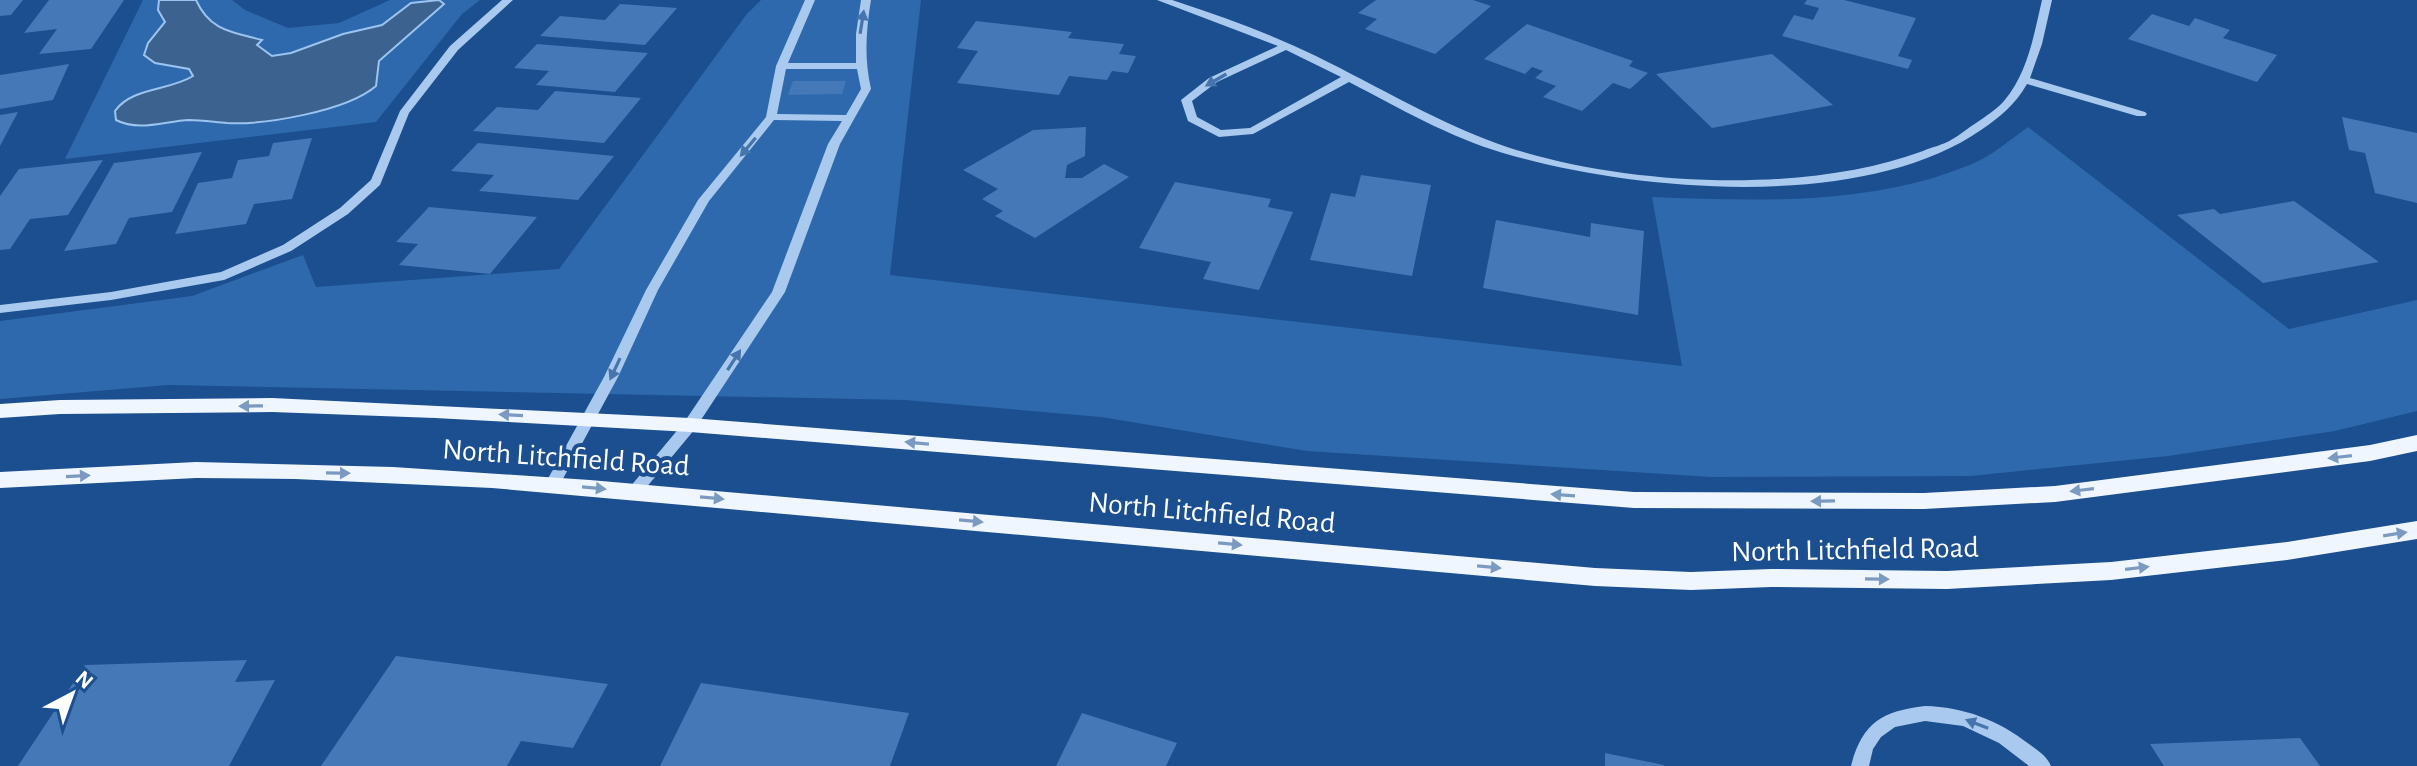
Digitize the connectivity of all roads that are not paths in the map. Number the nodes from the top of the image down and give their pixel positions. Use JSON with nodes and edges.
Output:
{"nodes":[{"id":1,"x":508,"y":0,"type":"edge"},
{"id":2,"x":810,"y":0,"type":"edge"},
{"id":3,"x":866,"y":0,"type":"edge"},
{"id":4,"x":1162,"y":0,"type":"edge"},
{"id":5,"x":2047,"y":0,"type":"edge"},
{"id":6,"x":1286,"y":46,"type":"junction"},
{"id":7,"x":781,"y":66,"type":"junction"},
{"id":8,"x":859,"y":66,"type":"junction"},
{"id":9,"x":1348,"y":78,"type":"junction"},
{"id":10,"x":2023,"y":79,"type":"junction"},
{"id":11,"x":2141,"y":114,"type":"dead end"},
{"id":12,"x":771,"y":117,"type":"junction"},
{"id":13,"x":849,"y":118,"type":"junction"},
{"id":14,"x":0,"y":309,"type":"edge"},
{"id":15,"x":0,"y":411,"type":"edge"},
{"id":16,"x":589,"y":420,"type":"junction"},
{"id":17,"x":690,"y":425,"type":"junction"},
{"id":18,"x":2417,"y":443,"type":"edge"},
{"id":19,"x":0,"y":480,"type":"edge"},
{"id":20,"x":553,"y":484,"type":"junction"},
{"id":21,"x":635,"y":491,"type":"junction"},
{"id":22,"x":2417,"y":530,"type":"edge"},
{"id":23,"x":1860,"y":766,"type":"edge"},
{"id":24,"x":2042,"y":766,"type":"edge"}],
"edges":[{"from":1,"to":14,"type":"street"},
{"from":2,"to":7,"type":"street"},
{"from":8,"to":3,"type":"street","one_way":true},
{"from":4,"to":6,"type":"street"},
{"from":5,"to":10,"type":"street"},
{"from":6,"to":9,"type":"street"},
{"from":6,"to":9,"type":"street","one_way":true},
{"from":7,"to":8,"type":"street"},
{"from":7,"to":12,"type":"street"},
{"from":8,"to":13,"type":"street"},
{"from":9,"to":10,"type":"street"},
{"from":10,"to":11,"type":"street"},
{"from":12,"to":13,"type":"street"},
{"from":12,"to":16,"type":"street","one_way":true},
{"from":17,"to":13,"type":"street","one_way":true},
{"from":16,"to":15,"type":"main road","name":"North Litchfield Road","one_way":true},
{"from":16,"to":17,"type":"main road","name":"North Litchfield Road"},
{"from":16,"to":20,"type":"street"},
{"from":18,"to":17,"type":"main road","name":"North Litchfield Road","one_way":true},
{"from":17,"to":21,"type":"street"},
{"from":19,"to":20,"type":"main road","name":"North Litchfield Road","one_way":true},
{"from":20,"to":21,"type":"main road","name":"North Litchfield Road","one_way":true},
{"from":21,"to":22,"type":"main road","name":"North Litchfield Road","one_way":true},
{"from":24,"to":23,"type":"street","one_way":true}]}
